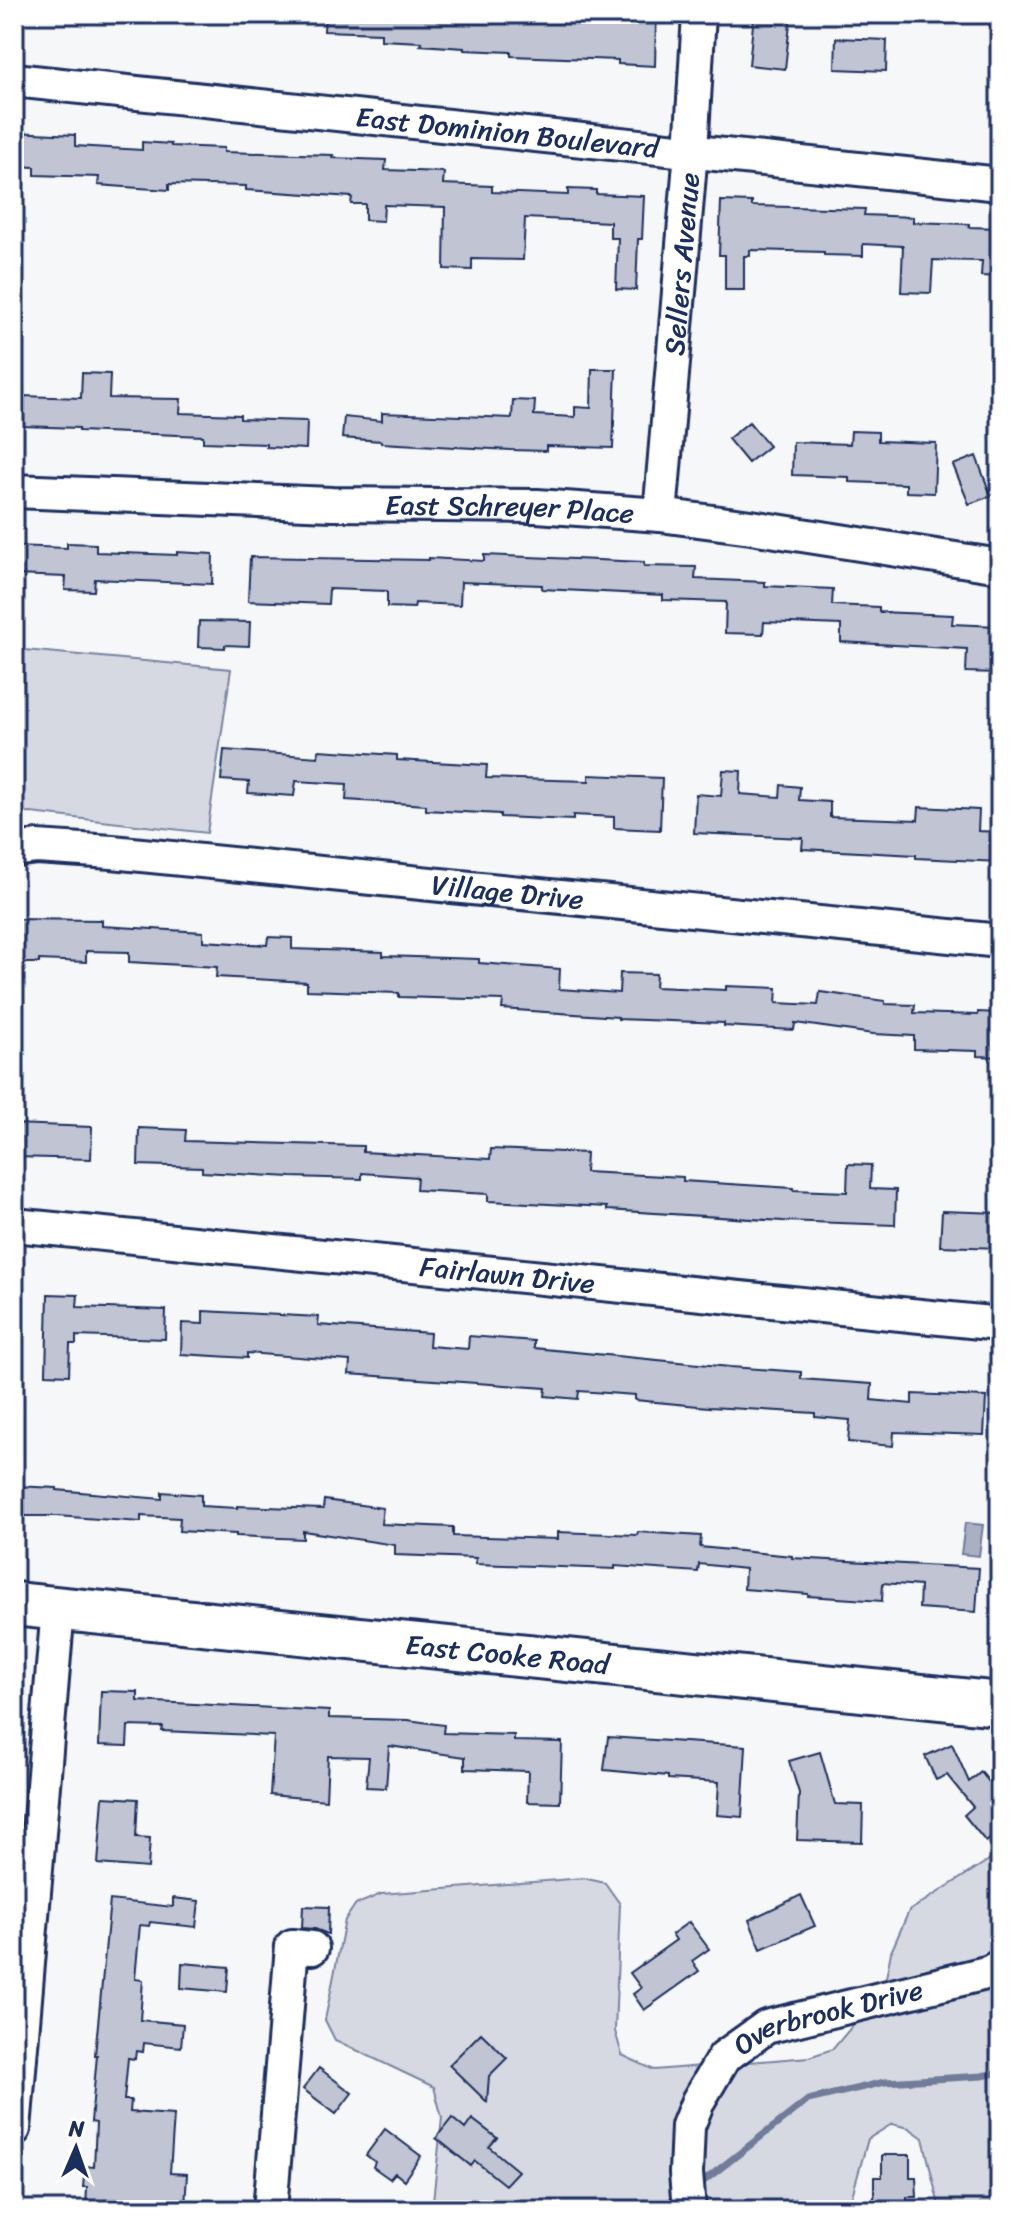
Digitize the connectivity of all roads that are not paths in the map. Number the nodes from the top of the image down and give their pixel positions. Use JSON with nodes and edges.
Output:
{"nodes":[{"id":1,"x":699,"y":14,"type":"edge"},
{"id":2,"x":14,"y":80,"type":"edge"},
{"id":3,"x":691,"y":151,"type":"junction"},
{"id":4,"x":1000,"y":184,"type":"edge"},
{"id":5,"x":14,"y":491,"type":"edge"},
{"id":6,"x":660,"y":515,"type":"junction"},
{"id":7,"x":1000,"y":566,"type":"edge"},
{"id":8,"x":14,"y":850,"type":"edge"},
{"id":9,"x":1000,"y":941,"type":"edge"},
{"id":10,"x":14,"y":1225,"type":"edge"},
{"id":11,"x":1000,"y":1324,"type":"edge"},
{"id":12,"x":14,"y":1604,"type":"edge"},
{"id":13,"x":58,"y":1608,"type":"junction"},
{"id":14,"x":1000,"y":1704,"type":"edge"},
{"id":15,"x":312,"y":1948,"type":"dead end"},
{"id":16,"x":1000,"y":1966,"type":"edge"},
{"id":17,"x":14,"y":2129,"type":"edge"},
{"id":18,"x":270,"y":2210,"type":"edge"},
{"id":19,"x":689,"y":2210,"type":"edge"}],
"edges":[{"from":1,"to":3,"type":"street","name":"Sellers Avenue"},
{"from":2,"to":3,"type":"street","name":"East Dominion Boulevard"},
{"from":3,"to":4,"type":"street","name":"East Dominion Boulevard"},
{"from":3,"to":6,"type":"street","name":"Sellers Avenue"},
{"from":5,"to":6,"type":"street","name":"East Schreyer Place"},
{"from":6,"to":7,"type":"street","name":"East Schreyer Place"},
{"from":8,"to":9,"type":"street","name":"Village Drive"},
{"from":10,"to":11,"type":"street","name":"Fairlawn Drive"},
{"from":12,"to":13,"type":"main road","name":"East Cooke Road"},
{"from":13,"to":14,"type":"main road","name":"East Cooke Road"},
{"from":13,"to":17,"type":"street"},
{"from":15,"to":18,"type":"street"},
{"from":16,"to":19,"type":"street","name":"Overbrook Drive"}]}
